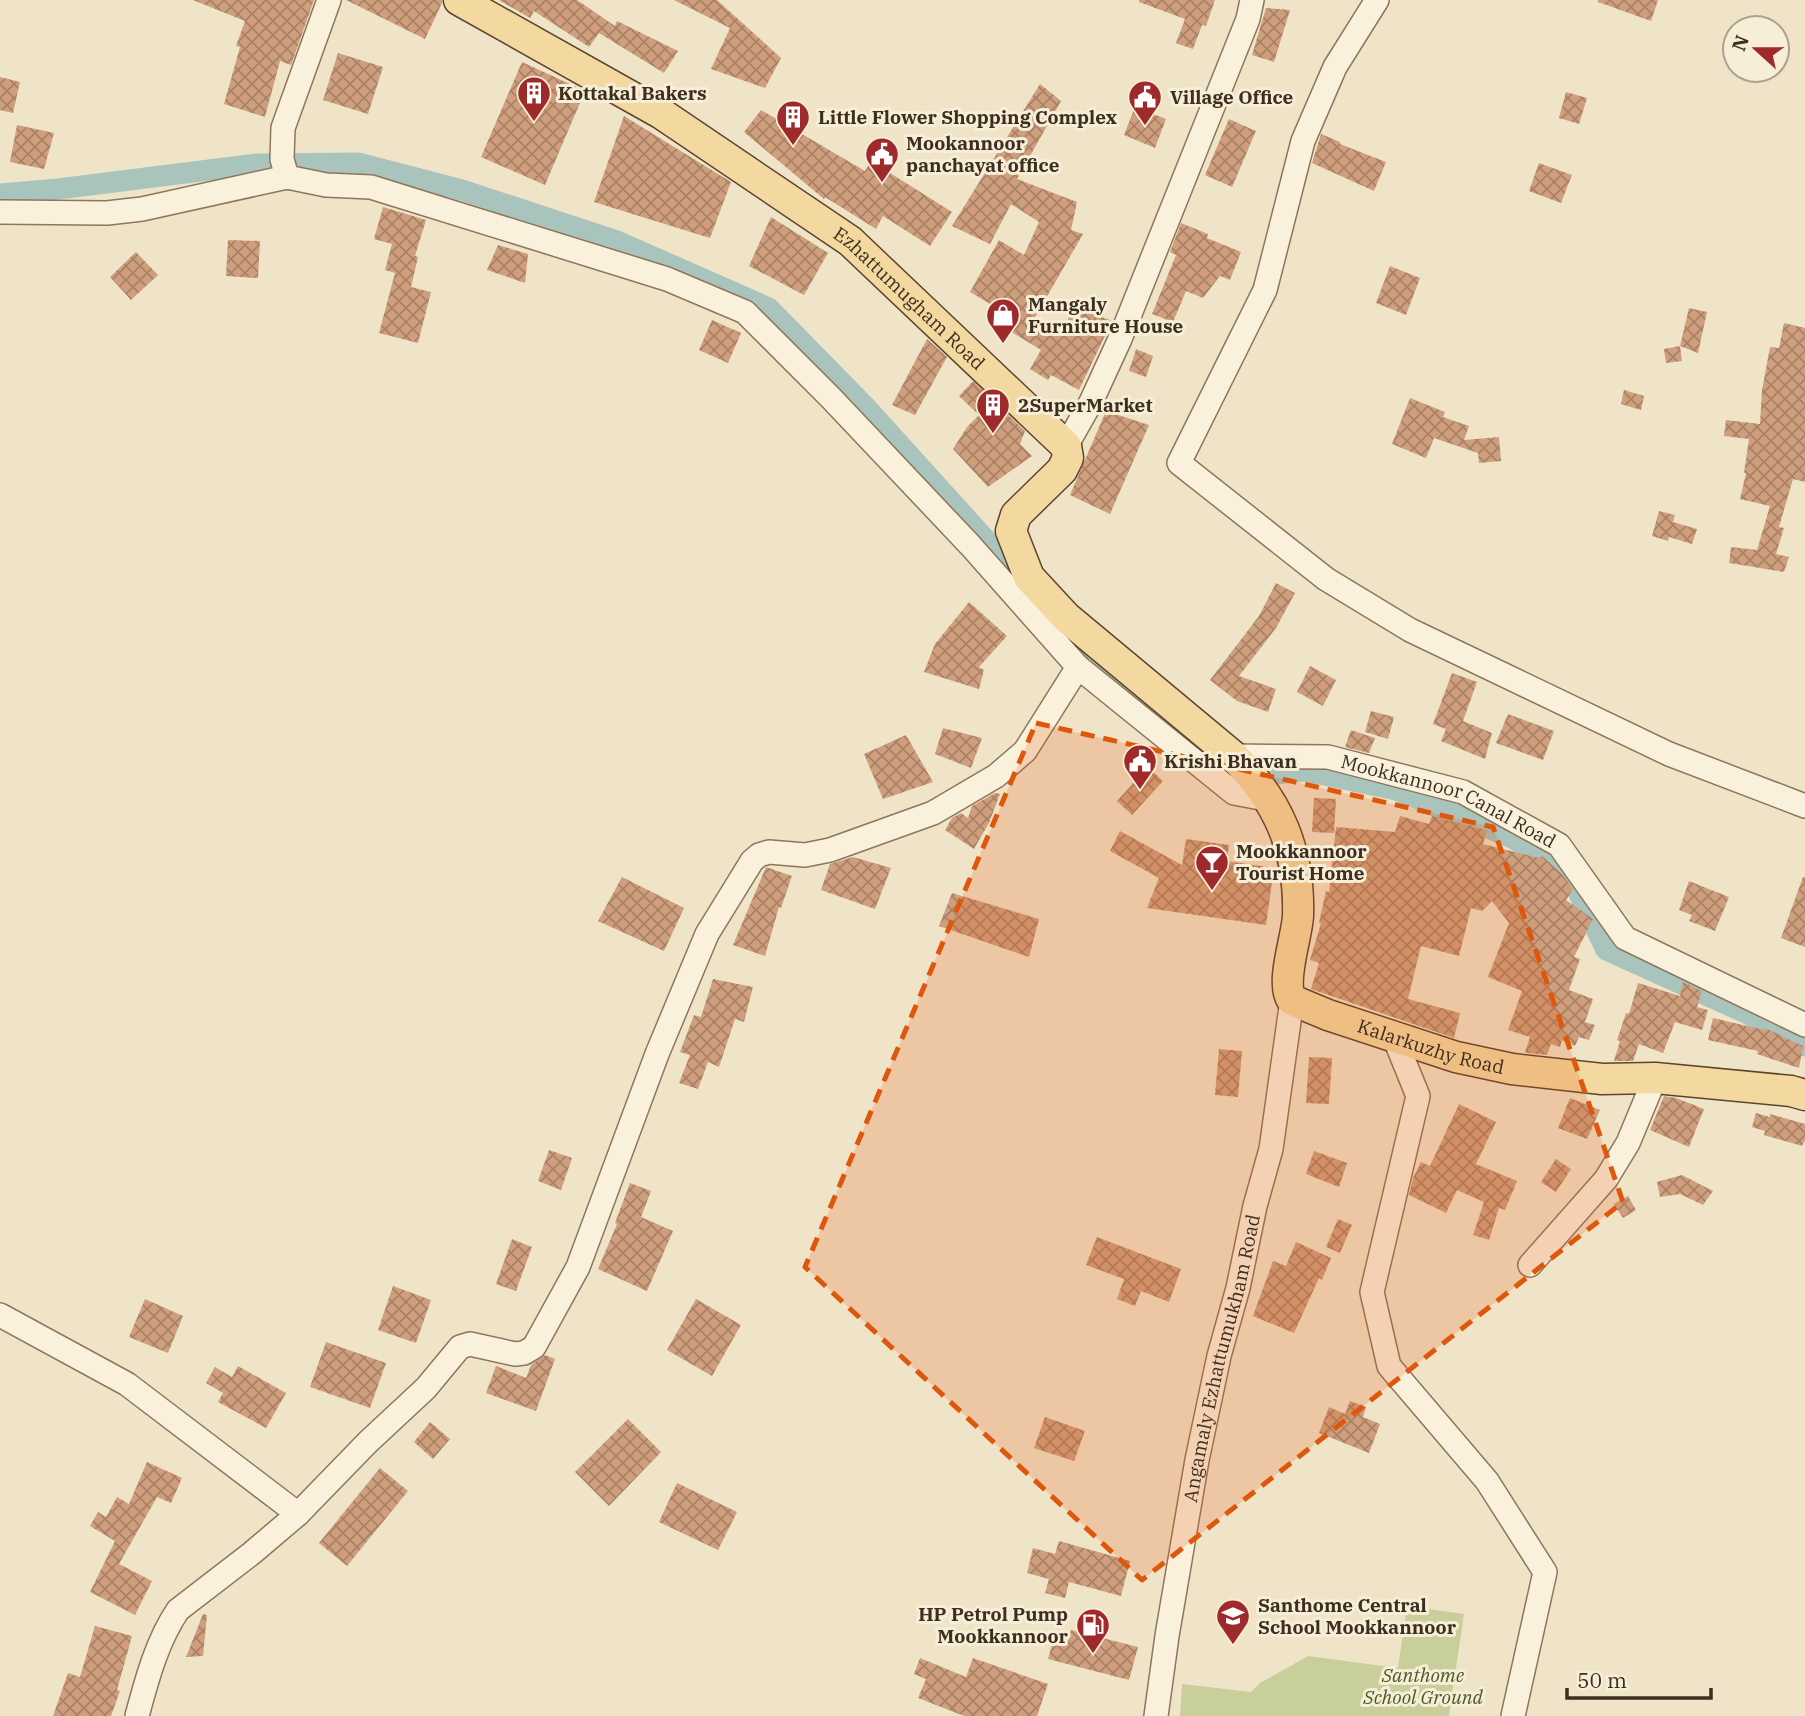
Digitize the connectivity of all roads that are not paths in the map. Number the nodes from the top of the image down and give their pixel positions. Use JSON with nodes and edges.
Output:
{"nodes":[{"id":1,"x":329,"y":0,"type":"edge"},
{"id":2,"x":459,"y":0,"type":"edge"},
{"id":3,"x":1252,"y":0,"type":"edge"},
{"id":4,"x":1377,"y":0,"type":"edge"},
{"id":5,"x":284,"y":169,"type":"junction"},
{"id":6,"x":0,"y":212,"type":"edge"},
{"id":7,"x":1066,"y":446,"type":"junction"},
{"id":8,"x":1078,"y":667,"type":"junction"},
{"id":9,"x":1252,"y":777,"type":"junction"},
{"id":10,"x":1805,"y":806,"type":"edge"},
{"id":11,"x":1292,"y":1000,"type":"junction"},
{"id":12,"x":1805,"y":1025,"type":"edge"},
{"id":13,"x":1394,"y":1037,"type":"junction"},
{"id":14,"x":1655,"y":1078,"type":"junction"},
{"id":15,"x":1805,"y":1095,"type":"edge"},
{"id":16,"x":1530,"y":1265,"type":"dead end"},
{"id":17,"x":0,"y":1315,"type":"edge"},
{"id":18,"x":298,"y":1514,"type":"junction"},
{"id":19,"x":137,"y":1716,"type":"edge"},
{"id":20,"x":1156,"y":1716,"type":"edge"},
{"id":21,"x":1513,"y":1716,"type":"edge"}],
"edges":[{"from":1,"to":5,"type":"street"},
{"from":2,"to":7,"type":"main road","name":"Ezhattumugham Road"},
{"from":3,"to":7,"type":"street"},
{"from":4,"to":10,"type":"street"},
{"from":5,"to":6,"type":"street"},
{"from":5,"to":8,"type":"street","name":"Mookkannoor Canal Road"},
{"from":7,"to":9,"type":"main road"},
{"from":8,"to":9,"type":"street","name":"Mookkannoor Canal Road"},
{"from":8,"to":18,"type":"street"},
{"from":9,"to":11,"type":"main road"},
{"from":9,"to":12,"type":"street","name":"Mookkannoor Canal Road"},
{"from":11,"to":13,"type":"main road","name":"Kalarkuzhy Road"},
{"from":11,"to":20,"type":"street","name":"Angamaly Ezhattumukham Road"},
{"from":13,"to":14,"type":"main road","name":"Kalarkuzhy Road"},
{"from":13,"to":21,"type":"street"},
{"from":14,"to":15,"type":"main road","name":"Kalarkuzhy Road"},
{"from":14,"to":16,"type":"street"},
{"from":17,"to":18,"type":"street"},
{"from":18,"to":19,"type":"street"}]}
